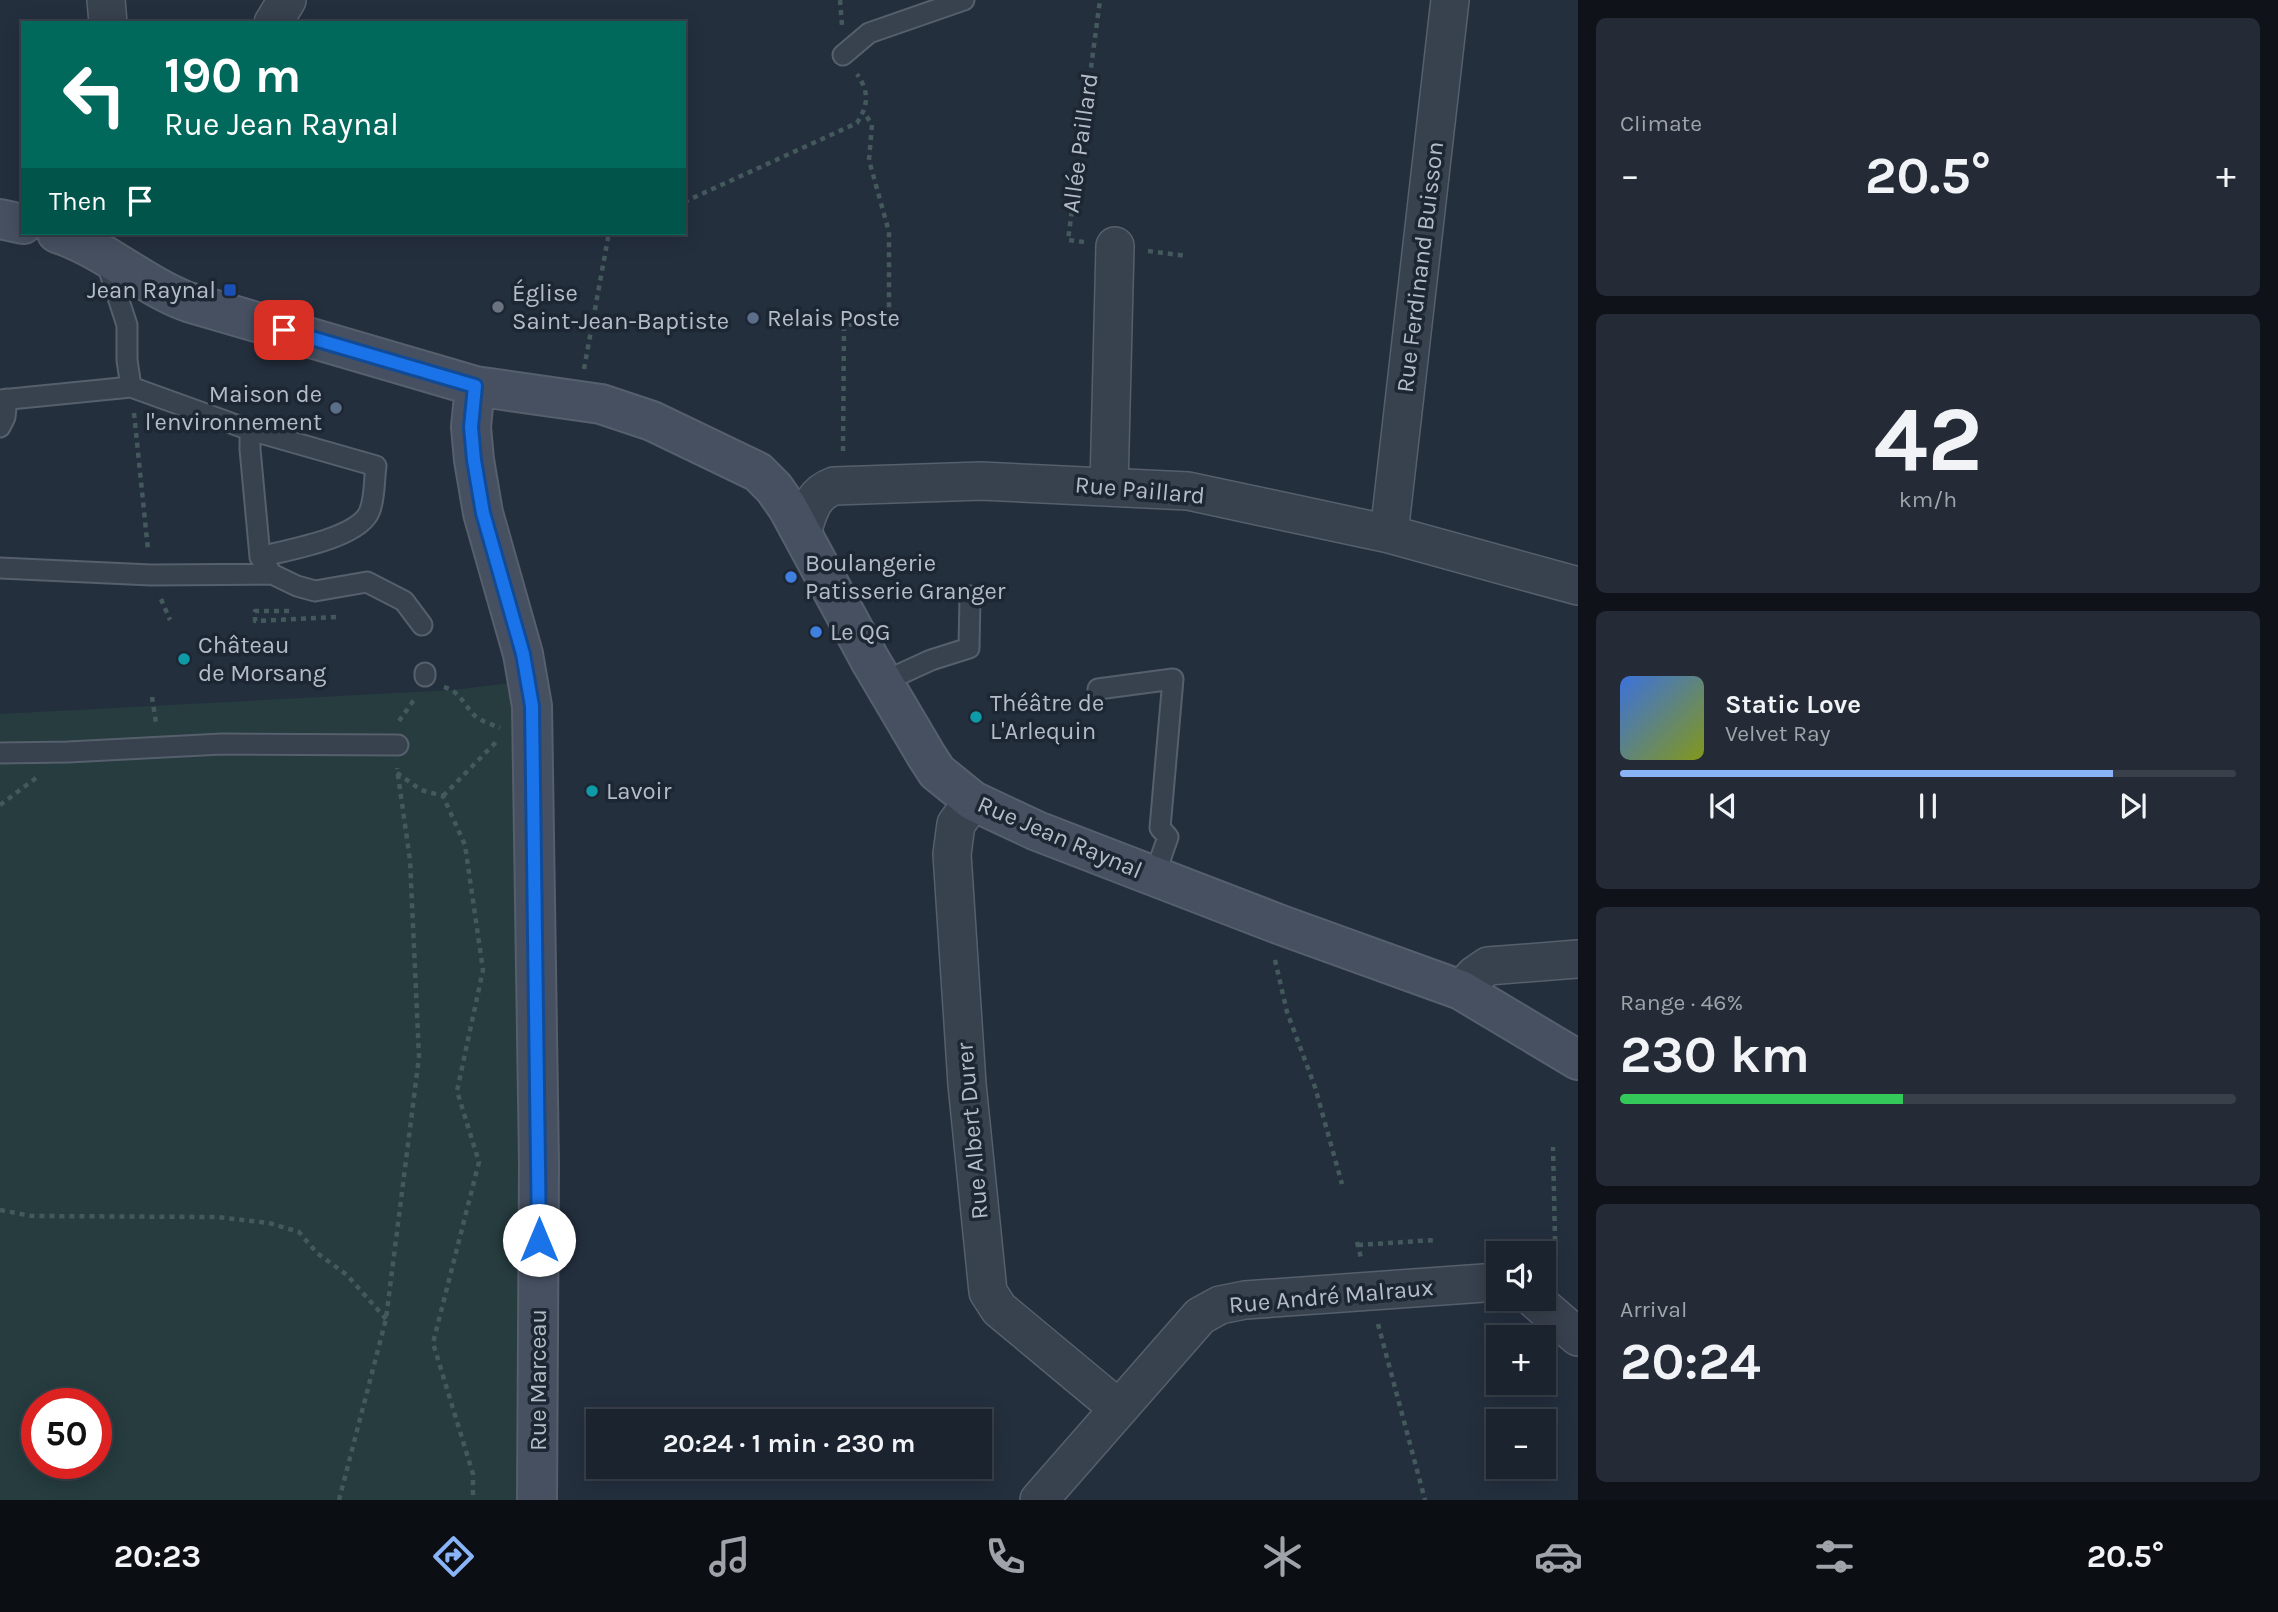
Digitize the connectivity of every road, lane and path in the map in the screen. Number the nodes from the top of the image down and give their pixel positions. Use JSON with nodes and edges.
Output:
{"nodes":[{"id":1,"x":106,"y":0,"type":"edge"},
{"id":2,"x":287,"y":0,"type":"edge"},
{"id":3,"x":840,"y":0,"type":"edge"},
{"id":4,"x":964,"y":0,"type":"edge"},
{"id":5,"x":1100,"y":0,"type":"edge"},
{"id":6,"x":1450,"y":0,"type":"edge"},
{"id":7,"x":108,"y":21,"type":"edge"},
{"id":8,"x":274,"y":21,"type":"edge"},
{"id":9,"x":843,"y":55,"type":"junction"},
{"id":10,"x":864,"y":112,"type":"junction"},
{"id":11,"x":686,"y":201,"type":"edge"},
{"id":12,"x":0,"y":219,"type":"edge"},
{"id":13,"x":21,"y":224,"type":"edge"},
{"id":14,"x":67,"y":235,"type":"edge"},
{"id":15,"x":614,"y":235,"type":"edge"},
{"id":16,"x":106,"y":243,"type":"edge"},
{"id":17,"x":1115,"y":246,"type":"junction"},
{"id":18,"x":1187,"y":256,"type":"dead end"},
{"id":19,"x":586,"y":358,"type":"dead end"},
{"id":20,"x":475,"y":386,"type":"junction"},
{"id":21,"x":131,"y":387,"type":"junction"},
{"id":22,"x":4,"y":399,"type":"edge"},
{"id":23,"x":0,"y":427,"type":"edge"},
{"id":24,"x":250,"y":430,"type":"junction"},
{"id":25,"x":843,"y":451,"type":"dead end"},
{"id":26,"x":1109,"y":486,"type":"junction"},
{"id":27,"x":802,"y":532,"type":"junction"},
{"id":28,"x":1390,"y":534,"type":"junction"},
{"id":29,"x":260,"y":557,"type":"junction"},
{"id":30,"x":0,"y":569,"type":"edge"},
{"id":31,"x":272,"y":574,"type":"junction"},
{"id":32,"x":151,"y":575,"type":"junction"},
{"id":33,"x":1578,"y":586,"type":"edge"},
{"id":34,"x":970,"y":596,"type":"dead end"},
{"id":35,"x":297,"y":611,"type":"dead end"},
{"id":36,"x":311,"y":611,"type":"dead end"},
{"id":37,"x":325,"y":611,"type":"dead end"},
{"id":38,"x":336,"y":617,"type":"dead end"},
{"id":39,"x":422,"y":625,"type":"dead end"},
{"id":40,"x":883,"y":682,"type":"junction"},
{"id":41,"x":1098,"y":689,"type":"dead end"},
{"id":42,"x":523,"y":730,"type":"junction"},
{"id":43,"x":398,"y":745,"type":"junction"},
{"id":44,"x":0,"y":753,"type":"edge"},
{"id":45,"x":397,"y":773,"type":"junction"},
{"id":46,"x":443,"y":796,"type":"junction"},
{"id":47,"x":973,"y":802,"type":"junction"},
{"id":48,"x":1154,"y":877,"type":"junction"},
{"id":49,"x":1274,"y":922,"type":"junction"},
{"id":50,"x":1578,"y":959,"type":"edge"},
{"id":51,"x":1461,"y":990,"type":"junction"},
{"id":52,"x":1578,"y":1060,"type":"edge"},
{"id":53,"x":1552,"y":1147,"type":"dead end"},
{"id":54,"x":1342,"y":1184,"type":"dead end"},
{"id":55,"x":0,"y":1210,"type":"edge"},
{"id":56,"x":1434,"y":1240,"type":"dead end"},
{"id":57,"x":1555,"y":1241,"type":"edge"},
{"id":58,"x":1358,"y":1245,"type":"dead end"},
{"id":59,"x":1486,"y":1283,"type":"edge"},
{"id":60,"x":1369,"y":1290,"type":"junction"},
{"id":61,"x":1548,"y":1311,"type":"edge"},
{"id":62,"x":386,"y":1319,"type":"junction"},
{"id":63,"x":1578,"y":1337,"type":"edge"},
{"id":64,"x":1118,"y":1408,"type":"junction"},
{"id":65,"x":339,"y":1500,"type":"edge"},
{"id":66,"x":473,"y":1500,"type":"edge"},
{"id":67,"x":537,"y":1500,"type":"edge"},
{"id":68,"x":1039,"y":1500,"type":"edge"},
{"id":69,"x":1425,"y":1500,"type":"edge"}],
"edges":[{"from":1,"to":7,"type":"street"},
{"from":2,"to":8,"type":"street"},
{"from":3,"to":9,"type":"path"},
{"from":4,"to":9,"type":"lane"},
{"from":5,"to":17,"type":"path","name":"Allée Paillard"},
{"from":6,"to":28,"type":"street","name":"Rue Ferdinand Buisson"},
{"from":9,"to":10,"type":"path"},
{"from":10,"to":11,"type":"path"},
{"from":10,"to":25,"type":"path"},
{"from":12,"to":13,"type":"main road"},
{"from":14,"to":16,"type":"main road","name":"Rue Jean Raynal"},
{"from":15,"to":19,"type":"path"},
{"from":16,"to":20,"type":"main road","name":"Rue Jean Raynal"},
{"from":16,"to":21,"type":"lane"},
{"from":17,"to":18,"type":"path","name":"Allée Paillard"},
{"from":17,"to":26,"type":"street"},
{"from":20,"to":27,"type":"main road","name":"Rue Jean Raynal"},
{"from":20,"to":42,"type":"main road","name":"Rue Marceau"},
{"from":21,"to":22,"type":"lane"},
{"from":21,"to":24,"type":"lane"},
{"from":21,"to":32,"type":"path"},
{"from":22,"to":23,"type":"lane"},
{"from":24,"to":29,"type":"lane"},
{"from":24,"to":29,"type":"lane"},
{"from":26,"to":27,"type":"street","name":"Rue Paillard"},
{"from":26,"to":28,"type":"street","name":"Rue Paillard"},
{"from":27,"to":40,"type":"main road","name":"Rue Jean Raynal"},
{"from":28,"to":33,"type":"street","name":"Rue Paillard"},
{"from":29,"to":31,"type":"lane"},
{"from":30,"to":32,"type":"lane"},
{"from":31,"to":32,"type":"lane"},
{"from":31,"to":39,"type":"lane"},
{"from":34,"to":40,"type":"lane"},
{"from":35,"to":38,"type":"path"},
{"from":36,"to":37,"type":"path"},
{"from":40,"to":47,"type":"main road","name":"Rue Jean Raynal"},
{"from":41,"to":48,"type":"lane"},
{"from":42,"to":43,"type":"path"},
{"from":42,"to":46,"type":"path"},
{"from":42,"to":67,"type":"main road","name":"Rue Marceau"},
{"from":43,"to":44,"type":"lane"},
{"from":43,"to":45,"type":"path"},
{"from":45,"to":46,"type":"path"},
{"from":45,"to":62,"type":"path"},
{"from":46,"to":66,"type":"path"},
{"from":47,"to":48,"type":"main road","name":"Rue Jean Raynal"},
{"from":47,"to":64,"type":"street","name":"Rue Albert Durer"},
{"from":48,"to":49,"type":"main road","name":"Rue Jean Raynal"},
{"from":49,"to":51,"type":"main road","name":"Rue Jean Raynal"},
{"from":49,"to":54,"type":"path"},
{"from":50,"to":51,"type":"street"},
{"from":51,"to":52,"type":"main road","name":"Rue Jean Raynal"},
{"from":53,"to":57,"type":"path"},
{"from":55,"to":62,"type":"path"},
{"from":56,"to":58,"type":"path"},
{"from":59,"to":60,"type":"street","name":"Rue André Malraux"},
{"from":60,"to":64,"type":"street","name":"Rue André Malraux"},
{"from":60,"to":69,"type":"path"},
{"from":61,"to":63,"type":"street"},
{"from":62,"to":65,"type":"path"},
{"from":64,"to":68,"type":"street","name":"Rue André Malraux"}]}
